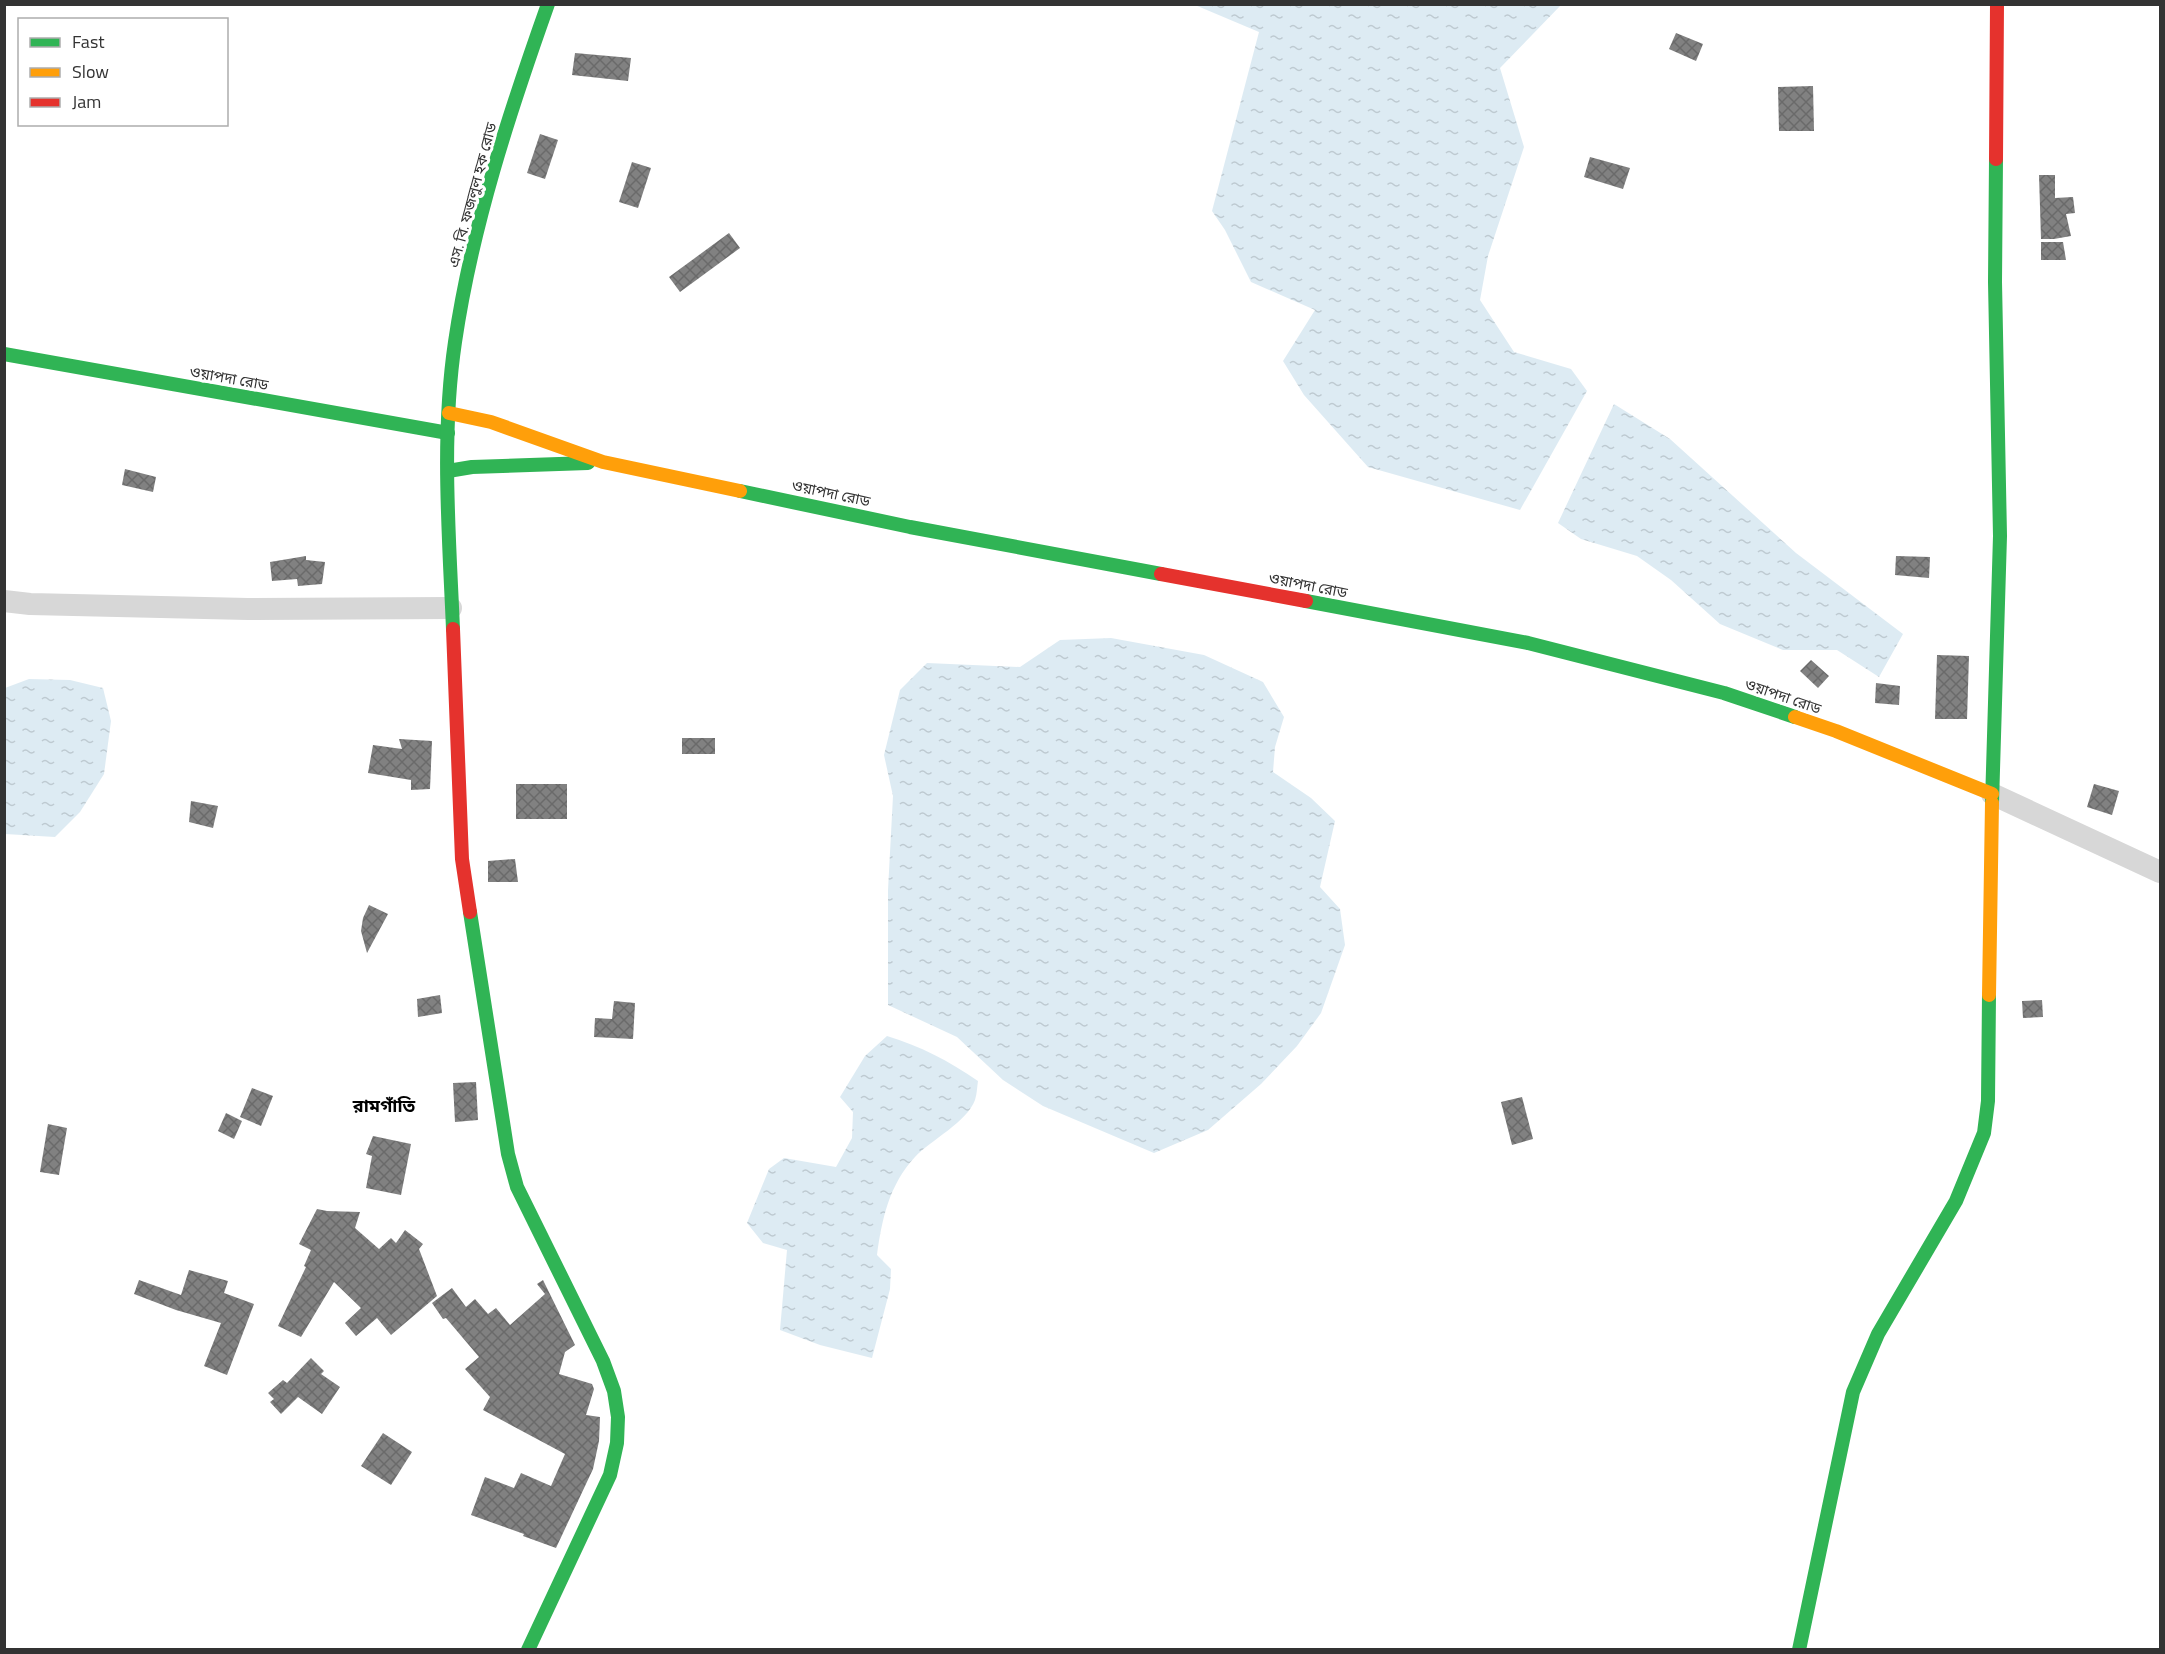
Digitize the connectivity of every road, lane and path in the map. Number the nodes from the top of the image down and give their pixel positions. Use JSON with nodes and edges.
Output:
{"nodes":[{"id":1,"x":548,"y":4,"type":"edge"},
{"id":2,"x":1997,"y":4,"type":"edge"},
{"id":3,"x":4,"y":354,"type":"edge"},
{"id":4,"x":449,"y":413,"type":"junction"},
{"id":5,"x":448,"y":433,"type":"junction"},
{"id":6,"x":603,"y":462,"type":"junction"},
{"id":7,"x":448,"y":471,"type":"junction"},
{"id":8,"x":4,"y":601,"type":"edge"},
{"id":9,"x":451,"y":608,"type":"junction"},
{"id":10,"x":1992,"y":794,"type":"junction"},
{"id":11,"x":2160,"y":872,"type":"edge"},
{"id":12,"x":528,"y":1650,"type":"edge"},
{"id":13,"x":1800,"y":1650,"type":"edge"}],
"edges":[{"from":1,"to":4,"type":"main road","name":"এস. বি. ফজলুল হক রোড"},
{"from":2,"to":10,"type":"main road"},
{"from":3,"to":5,"type":"main road","name":"ওয়াপদা রোড"},
{"from":4,"to":5,"type":"main road","name":"এস. বি. ফজলুল হক রোড"},
{"from":4,"to":6,"type":"main road","name":"ওয়াপদা রোড"},
{"from":5,"to":7,"type":"main road","name":"এস. বি. ফজলুল হক রোড"},
{"from":6,"to":7,"type":"main road","name":"ওয়াপদা রোড"},
{"from":6,"to":10,"type":"main road","name":"ওয়াপদা রোড"},
{"from":7,"to":9,"type":"main road","name":"এস. বি. ফজলুল হক রোড"},
{"from":8,"to":9,"type":"street"},
{"from":9,"to":12,"type":"main road","name":"এস. বি. ফজলুল হক রোড"},
{"from":10,"to":11,"type":"street"},
{"from":10,"to":13,"type":"main road"}]}
